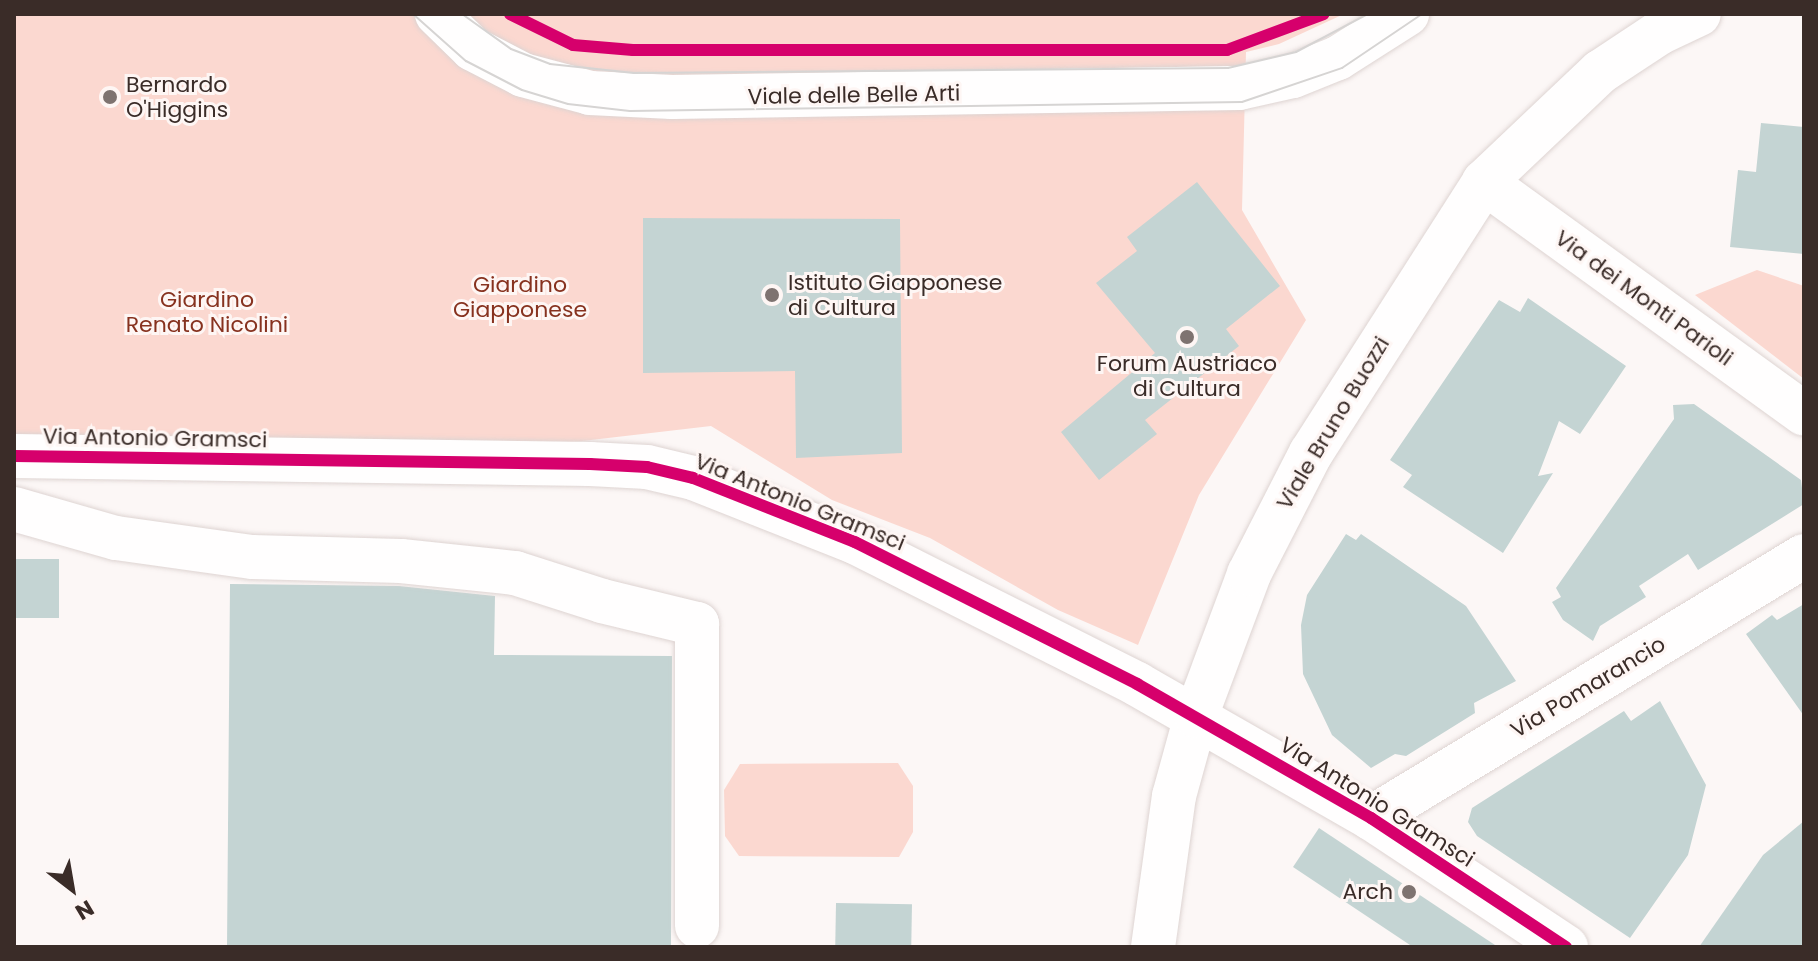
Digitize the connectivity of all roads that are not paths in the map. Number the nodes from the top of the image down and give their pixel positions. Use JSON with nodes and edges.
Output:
{"nodes":[{"id":1,"x":437,"y":14,"type":"edge"},
{"id":2,"x":1407,"y":14,"type":"edge"},
{"id":3,"x":1699,"y":14,"type":"edge"},
{"id":4,"x":1484,"y":182,"type":"junction"},
{"id":5,"x":1804,"y":414,"type":"edge"},
{"id":6,"x":14,"y":456,"type":"edge"},
{"id":7,"x":14,"y":509,"type":"edge"},
{"id":8,"x":1804,"y":556,"type":"edge"},
{"id":9,"x":1196,"y":716,"type":"junction"},
{"id":10,"x":1371,"y":818,"type":"junction"},
{"id":11,"x":697,"y":926,"type":"dead end"},
{"id":12,"x":1153,"y":947,"type":"edge"},
{"id":13,"x":1566,"y":947,"type":"edge"}],
"edges":[{"from":1,"to":2,"type":"street","name":"Viale delle Belle Arti"},
{"from":3,"to":4,"type":"street","name":"Viale Bruno Buozzi"},
{"from":4,"to":5,"type":"street","name":"Via dei Monti Parioli"},
{"from":4,"to":9,"type":"street","name":"Viale Bruno Buozzi"},
{"from":6,"to":9,"type":"street","name":"Via Antonio Gramsci"},
{"from":7,"to":11,"type":"street"},
{"from":8,"to":10,"type":"street","name":"Via Pomarancio"},
{"from":9,"to":10,"type":"street","name":"Via Antonio Gramsci"},
{"from":9,"to":12,"type":"street","name":"Viale Bruno Buozzi"},
{"from":10,"to":13,"type":"street","name":"Via Antonio Gramsci"}]}
